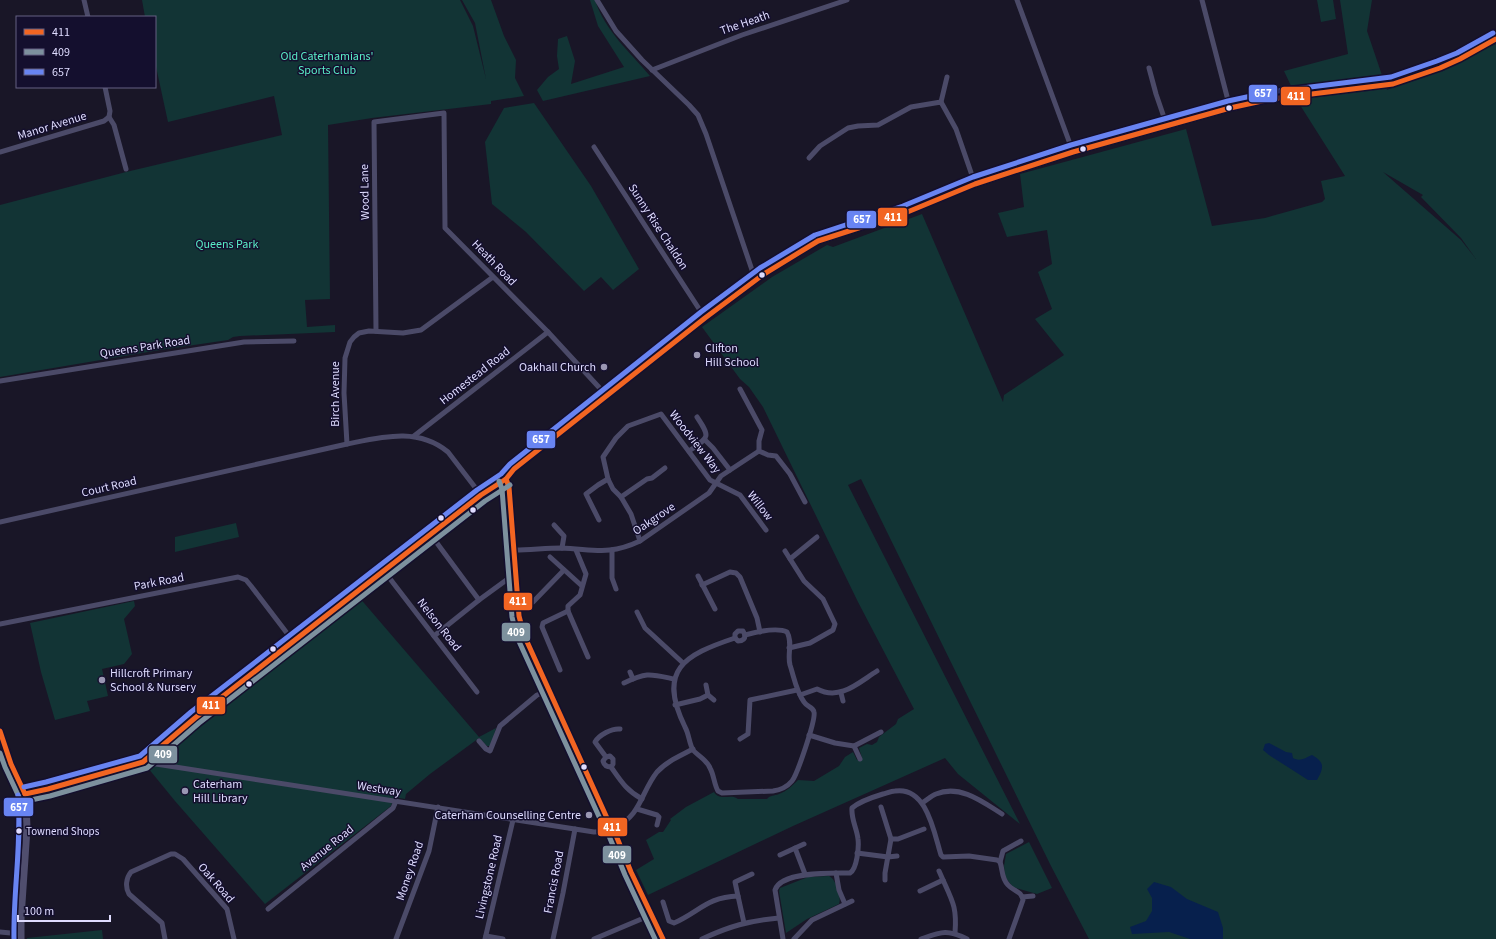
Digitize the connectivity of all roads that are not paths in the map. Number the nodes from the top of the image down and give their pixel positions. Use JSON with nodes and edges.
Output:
{"nodes":[{"id":1,"x":84,"y":0,"type":"edge"},
{"id":2,"x":597,"y":0,"type":"edge"},
{"id":3,"x":847,"y":0,"type":"edge"},
{"id":4,"x":1017,"y":0,"type":"edge"},
{"id":5,"x":1202,"y":0,"type":"edge"},
{"id":6,"x":88,"y":16,"type":"edge"},
{"id":7,"x":1496,"y":39,"type":"edge"},
{"id":8,"x":1149,"y":68,"type":"dead end"},
{"id":9,"x":652,"y":70,"type":"junction"},
{"id":10,"x":947,"y":77,"type":"dead end"},
{"id":11,"x":105,"y":88,"type":"edge"},
{"id":12,"x":941,"y":102,"type":"junction"},
{"id":13,"x":1230,"y":108,"type":"junction"},
{"id":14,"x":444,"y":113,"type":"joint"},
{"id":15,"x":109,"y":117,"type":"junction"},
{"id":16,"x":1167,"y":126,"type":"junction"},
{"id":17,"x":594,"y":147,"type":"dead end"},
{"id":18,"x":0,"y":152,"type":"edge"},
{"id":19,"x":1073,"y":152,"type":"junction"},
{"id":20,"x":809,"y":158,"type":"dead end"},
{"id":21,"x":126,"y":170,"type":"dead end"},
{"id":22,"x":975,"y":184,"type":"junction"},
{"id":23,"x":493,"y":277,"type":"junction"},
{"id":24,"x":757,"y":279,"type":"junction"},
{"id":25,"x":705,"y":318,"type":"junction"},
{"id":26,"x":376,"y":331,"type":"junction"},
{"id":27,"x":548,"y":332,"type":"junction"},
{"id":28,"x":294,"y":341,"type":"dead end"},
{"id":29,"x":0,"y":381,"type":"edge"},
{"id":30,"x":740,"y":389,"type":"dead end"},
{"id":31,"x":607,"y":396,"type":"junction"},
{"id":32,"x":697,"y":417,"type":"dead end"},
{"id":33,"x":414,"y":436,"type":"junction"},
{"id":34,"x":705,"y":440,"type":"junction"},
{"id":35,"x":346,"y":444,"type":"junction"},
{"id":36,"x":689,"y":451,"type":"junction"},
{"id":37,"x":759,"y":451,"type":"junction"},
{"id":38,"x":665,"y":468,"type":"dead end"},
{"id":39,"x":730,"y":470,"type":"junction"},
{"id":40,"x":506,"y":479,"type":"junction"},
{"id":41,"x":608,"y":479,"type":"junction"},
{"id":42,"x":715,"y":483,"type":"junction"},
{"id":43,"x":481,"y":495,"type":"junction"},
{"id":44,"x":622,"y":497,"type":"junction"},
{"id":45,"x":805,"y":502,"type":"dead end"},
{"id":46,"x":599,"y":520,"type":"dead end"},
{"id":47,"x":0,"y":522,"type":"edge"},
{"id":48,"x":554,"y":525,"type":"dead end"},
{"id":49,"x":766,"y":530,"type":"dead end"},
{"id":50,"x":431,"y":535,"type":"junction"},
{"id":51,"x":817,"y":536,"type":"dead end"},
{"id":52,"x":640,"y":541,"type":"junction"},
{"id":53,"x":562,"y":548,"type":"junction"},
{"id":54,"x":515,"y":550,"type":"junction"},
{"id":55,"x":576,"y":550,"type":"junction"},
{"id":56,"x":612,"y":550,"type":"junction"},
{"id":57,"x":785,"y":551,"type":"dead end"},
{"id":58,"x":550,"y":557,"type":"dead end"},
{"id":59,"x":790,"y":559,"type":"junction"},
{"id":60,"x":564,"y":570,"type":"junction"},
{"id":61,"x":384,"y":571,"type":"junction"},
{"id":62,"x":516,"y":573,"type":"junction"},
{"id":63,"x":698,"y":576,"type":"dead end"},
{"id":64,"x":702,"y":585,"type":"junction"},
{"id":65,"x":582,"y":586,"type":"junction"},
{"id":66,"x":616,"y":589,"type":"dead end"},
{"id":67,"x":479,"y":600,"type":"junction"},
{"id":68,"x":533,"y":602,"type":"dead end"},
{"id":69,"x":715,"y":609,"type":"dead end"},
{"id":70,"x":568,"y":612,"type":"junction"},
{"id":71,"x":636,"y":612,"type":"dead end"},
{"id":72,"x":0,"y":624,"type":"edge"},
{"id":73,"x":760,"y":632,"type":"junction"},
{"id":74,"x":434,"y":636,"type":"junction"},
{"id":75,"x":293,"y":641,"type":"junction"},
{"id":76,"x":789,"y":648,"type":"junction"},
{"id":77,"x":588,"y":657,"type":"dead end"},
{"id":78,"x":683,"y":663,"type":"junction"},
{"id":79,"x":560,"y":670,"type":"dead end"},
{"id":80,"x":877,"y":671,"type":"dead end"},
{"id":81,"x":630,"y":672,"type":"dead end"},
{"id":82,"x":633,"y":679,"type":"junction"},
{"id":83,"x":674,"y":679,"type":"junction"},
{"id":84,"x":624,"y":683,"type":"dead end"},
{"id":85,"x":706,"y":685,"type":"dead end"},
{"id":86,"x":548,"y":691,"type":"junction"},
{"id":87,"x":478,"y":692,"type":"dead end"},
{"id":88,"x":799,"y":693,"type":"junction"},
{"id":89,"x":841,"y":693,"type":"junction"},
{"id":90,"x":708,"y":695,"type":"junction"},
{"id":91,"x":714,"y":700,"type":"dead end"},
{"id":92,"x":843,"y":701,"type":"dead end"},
{"id":93,"x":675,"y":705,"type":"junction"},
{"id":94,"x":620,"y":729,"type":"dead end"},
{"id":95,"x":0,"y":730,"type":"edge"},
{"id":96,"x":881,"y":732,"type":"dead end"},
{"id":97,"x":809,"y":735,"type":"junction"},
{"id":98,"x":740,"y":739,"type":"dead end"},
{"id":99,"x":479,"y":741,"type":"dead end"},
{"id":100,"x":854,"y":746,"type":"junction"},
{"id":101,"x":693,"y":749,"type":"junction"},
{"id":102,"x":860,"y":759,"type":"dead end"},
{"id":103,"x":143,"y":762,"type":"junction"},
{"id":104,"x":25,"y":794,"type":"junction"},
{"id":105,"x":642,"y":799,"type":"junction"},
{"id":106,"x":396,"y":801,"type":"junction"},
{"id":107,"x":922,"y":803,"type":"junction"},
{"id":108,"x":881,"y":807,"type":"dead end"},
{"id":109,"x":438,"y":808,"type":"junction"},
{"id":110,"x":637,"y":809,"type":"junction"},
{"id":111,"x":1002,"y":814,"type":"dead end"},
{"id":112,"x":513,"y":820,"type":"junction"},
{"id":113,"x":657,"y":825,"type":"dead end"},
{"id":114,"x":613,"y":828,"type":"junction"},
{"id":115,"x":575,"y":829,"type":"junction"},
{"id":116,"x":924,"y":829,"type":"dead end"},
{"id":117,"x":891,"y":839,"type":"junction"},
{"id":118,"x":1021,"y":841,"type":"dead end"},
{"id":119,"x":804,"y":844,"type":"dead end"},
{"id":120,"x":795,"y":848,"type":"junction"},
{"id":121,"x":857,"y":853,"type":"junction"},
{"id":122,"x":780,"y":855,"type":"dead end"},
{"id":123,"x":897,"y":856,"type":"dead end"},
{"id":124,"x":888,"y":857,"type":"junction"},
{"id":125,"x":1000,"y":862,"type":"junction"},
{"id":126,"x":939,"y":871,"type":"dead end"},
{"id":127,"x":836,"y":873,"type":"junction"},
{"id":128,"x":752,"y":874,"type":"dead end"},
{"id":129,"x":805,"y":874,"type":"junction"},
{"id":130,"x":885,"y":880,"type":"dead end"},
{"id":131,"x":943,"y":880,"type":"junction"},
{"id":132,"x":920,"y":891,"type":"dead end"},
{"id":133,"x":738,"y":896,"type":"junction"},
{"id":134,"x":1033,"y":896,"type":"dead end"},
{"id":135,"x":1022,"y":897,"type":"junction"},
{"id":136,"x":852,"y":901,"type":"dead end"},
{"id":137,"x":663,"y":902,"type":"dead end"},
{"id":138,"x":845,"y":904,"type":"junction"},
{"id":139,"x":268,"y":909,"type":"dead end"},
{"id":140,"x":651,"y":915,"type":"junction"},
{"id":141,"x":779,"y":918,"type":"junction"},
{"id":142,"x":744,"y":923,"type":"junction"},
{"id":143,"x":0,"y":932,"type":"edge"},
{"id":144,"x":956,"y":933,"type":"junction"},
{"id":145,"x":21,"y":936,"type":"edge"},
{"id":146,"x":485,"y":937,"type":"edge"},
{"id":147,"x":709,"y":937,"type":"edge"},
{"id":148,"x":165,"y":939,"type":"edge"},
{"id":149,"x":234,"y":939,"type":"edge"},
{"id":150,"x":396,"y":939,"type":"edge"},
{"id":151,"x":503,"y":939,"type":"edge"},
{"id":152,"x":553,"y":939,"type":"edge"},
{"id":153,"x":594,"y":939,"type":"edge"},
{"id":154,"x":663,"y":939,"type":"edge"},
{"id":155,"x":702,"y":939,"type":"edge"},
{"id":156,"x":783,"y":939,"type":"edge"},
{"id":157,"x":794,"y":939,"type":"edge"},
{"id":158,"x":923,"y":939,"type":"edge"},
{"id":159,"x":967,"y":939,"type":"edge"},
{"id":160,"x":1010,"y":939,"type":"edge"}],
"edges":[{"from":1,"to":6,"type":"street"},
{"from":2,"to":9,"type":"street"},
{"from":3,"to":9,"type":"street","name":"The Heath"},
{"from":4,"to":19,"type":"street"},
{"from":5,"to":13,"type":"street"},
{"from":7,"to":13,"type":"main road"},
{"from":8,"to":16,"type":"street"},
{"from":9,"to":24,"type":"street"},
{"from":10,"to":12,"type":"street"},
{"from":11,"to":15,"type":"street"},
{"from":12,"to":20,"type":"street"},
{"from":12,"to":22,"type":"street"},
{"from":13,"to":16,"type":"main road"},
{"from":14,"to":23,"type":"street","name":"Heath Road"},
{"from":14,"to":26,"type":"street","name":"Wood Lane"},
{"from":15,"to":18,"type":"street","name":"Manor Avenue"},
{"from":15,"to":21,"type":"street"},
{"from":16,"to":19,"type":"main road"},
{"from":17,"to":25,"type":"street","name":"Sunny Rise Chaldon"},
{"from":19,"to":22,"type":"main road"},
{"from":22,"to":24,"type":"main road"},
{"from":23,"to":26,"type":"street","name":"Birch Avenue"},
{"from":23,"to":27,"type":"street","name":"Heath Road"},
{"from":24,"to":25,"type":"main road"},
{"from":25,"to":31,"type":"main road"},
{"from":26,"to":35,"type":"street","name":"Birch Avenue"},
{"from":27,"to":31,"type":"street","name":"Heath Road"},
{"from":27,"to":33,"type":"street","name":"Homestead Road"},
{"from":28,"to":29,"type":"street","name":"Queens Park Road"},
{"from":30,"to":37,"type":"street"},
{"from":31,"to":40,"type":"main road"},
{"from":32,"to":34,"type":"street"},
{"from":33,"to":35,"type":"street","name":"Court Road"},
{"from":33,"to":43,"type":"street","name":"Court Road"},
{"from":34,"to":36,"type":"street"},
{"from":34,"to":39,"type":"street"},
{"from":35,"to":47,"type":"street","name":"Court Road"},
{"from":36,"to":41,"type":"street","name":"Woodview Way"},
{"from":36,"to":42,"type":"street","name":"Woodview Way"},
{"from":37,"to":39,"type":"street","name":"Oakgrove"},
{"from":37,"to":45,"type":"street"},
{"from":38,"to":44,"type":"street"},
{"from":39,"to":42,"type":"street","name":"Oakgrove"},
{"from":40,"to":43,"type":"main road"},
{"from":40,"to":54,"type":"street"},
{"from":41,"to":44,"type":"street","name":"Woodview Way"},
{"from":41,"to":46,"type":"street"},
{"from":42,"to":49,"type":"street","name":"Willow"},
{"from":42,"to":52,"type":"street","name":"Oakgrove"},
{"from":43,"to":50,"type":"main road"},
{"from":44,"to":52,"type":"street","name":"Woodview Way"},
{"from":48,"to":53,"type":"street"},
{"from":50,"to":61,"type":"main road"},
{"from":50,"to":67,"type":"street"},
{"from":51,"to":59,"type":"street"},
{"from":52,"to":56,"type":"street","name":"Oakgrove"},
{"from":53,"to":54,"type":"street","name":"Oakgrove"},
{"from":53,"to":55,"type":"street","name":"Oakgrove"},
{"from":54,"to":62,"type":"street"},
{"from":55,"to":56,"type":"street","name":"Oakgrove"},
{"from":55,"to":65,"type":"street"},
{"from":56,"to":66,"type":"street"},
{"from":57,"to":59,"type":"street"},
{"from":58,"to":60,"type":"street"},
{"from":59,"to":76,"type":"street"},
{"from":60,"to":65,"type":"street"},
{"from":60,"to":68,"type":"street"},
{"from":61,"to":74,"type":"street","name":"Nelson Road"},
{"from":61,"to":75,"type":"main road"},
{"from":62,"to":67,"type":"street"},
{"from":62,"to":86,"type":"street"},
{"from":63,"to":64,"type":"street"},
{"from":64,"to":69,"type":"street"},
{"from":64,"to":73,"type":"street"},
{"from":65,"to":70,"type":"street"},
{"from":67,"to":74,"type":"street"},
{"from":70,"to":77,"type":"street"},
{"from":70,"to":79,"type":"street"},
{"from":71,"to":78,"type":"street"},
{"from":72,"to":75,"type":"street","name":"Park Road"},
{"from":73,"to":76,"type":"street"},
{"from":73,"to":78,"type":"street"},
{"from":74,"to":87,"type":"street","name":"Nelson Road"},
{"from":75,"to":103,"type":"main road"},
{"from":76,"to":88,"type":"street"},
{"from":78,"to":83,"type":"street"},
{"from":80,"to":89,"type":"street"},
{"from":81,"to":82,"type":"street"},
{"from":82,"to":83,"type":"street"},
{"from":82,"to":84,"type":"street"},
{"from":83,"to":93,"type":"street"},
{"from":85,"to":90,"type":"street"},
{"from":86,"to":99,"type":"street"},
{"from":86,"to":114,"type":"street"},
{"from":88,"to":89,"type":"street"},
{"from":88,"to":97,"type":"street"},
{"from":88,"to":98,"type":"street"},
{"from":89,"to":92,"type":"street"},
{"from":90,"to":91,"type":"street"},
{"from":90,"to":93,"type":"street"},
{"from":93,"to":101,"type":"street"},
{"from":94,"to":105,"type":"street"},
{"from":95,"to":104,"type":"main road"},
{"from":96,"to":100,"type":"street"},
{"from":97,"to":100,"type":"street"},
{"from":97,"to":101,"type":"street"},
{"from":100,"to":102,"type":"street"},
{"from":101,"to":105,"type":"street","name":"Westway"},
{"from":103,"to":104,"type":"main road"},
{"from":103,"to":106,"type":"street","name":"Westway"},
{"from":104,"to":145,"type":"main road"},
{"from":105,"to":110,"type":"street","name":"Westway"},
{"from":106,"to":109,"type":"street","name":"Westway"},
{"from":106,"to":139,"type":"street","name":"Avenue Road"},
{"from":107,"to":111,"type":"street"},
{"from":107,"to":121,"type":"street"},
{"from":107,"to":125,"type":"street"},
{"from":108,"to":117,"type":"street"},
{"from":109,"to":112,"type":"street","name":"Westway"},
{"from":109,"to":150,"type":"street","name":"Money Road"},
{"from":110,"to":113,"type":"street"},
{"from":110,"to":114,"type":"street","name":"Westway"},
{"from":112,"to":115,"type":"street","name":"Westway"},
{"from":112,"to":146,"type":"street","name":"Livingstone Road"},
{"from":114,"to":115,"type":"street","name":"Westway"},
{"from":114,"to":140,"type":"street"},
{"from":115,"to":152,"type":"street","name":"Francis Road"},
{"from":116,"to":117,"type":"street"},
{"from":117,"to":124,"type":"street"},
{"from":118,"to":125,"type":"street"},
{"from":119,"to":120,"type":"street"},
{"from":120,"to":122,"type":"street"},
{"from":120,"to":129,"type":"street"},
{"from":121,"to":124,"type":"street"},
{"from":121,"to":127,"type":"street"},
{"from":123,"to":124,"type":"street"},
{"from":124,"to":130,"type":"street"},
{"from":125,"to":135,"type":"street"},
{"from":126,"to":131,"type":"street"},
{"from":127,"to":129,"type":"street"},
{"from":127,"to":138,"type":"street"},
{"from":128,"to":133,"type":"street"},
{"from":129,"to":141,"type":"street"},
{"from":131,"to":132,"type":"street"},
{"from":131,"to":144,"type":"street"},
{"from":133,"to":137,"type":"street"},
{"from":133,"to":142,"type":"street"},
{"from":134,"to":135,"type":"street"},
{"from":135,"to":160,"type":"street"},
{"from":136,"to":138,"type":"street"},
{"from":138,"to":157,"type":"street"},
{"from":140,"to":153,"type":"street"},
{"from":140,"to":154,"type":"street"},
{"from":141,"to":142,"type":"street"},
{"from":141,"to":156,"type":"street"},
{"from":142,"to":147,"type":"street"},
{"from":143,"to":145,"type":"street"},
{"from":144,"to":158,"type":"street"},
{"from":144,"to":159,"type":"street"},
{"from":146,"to":151,"type":"street"},
{"from":147,"to":155,"type":"street"},
{"from":148,"to":149,"type":"street","name":"Oak Road"}]}
